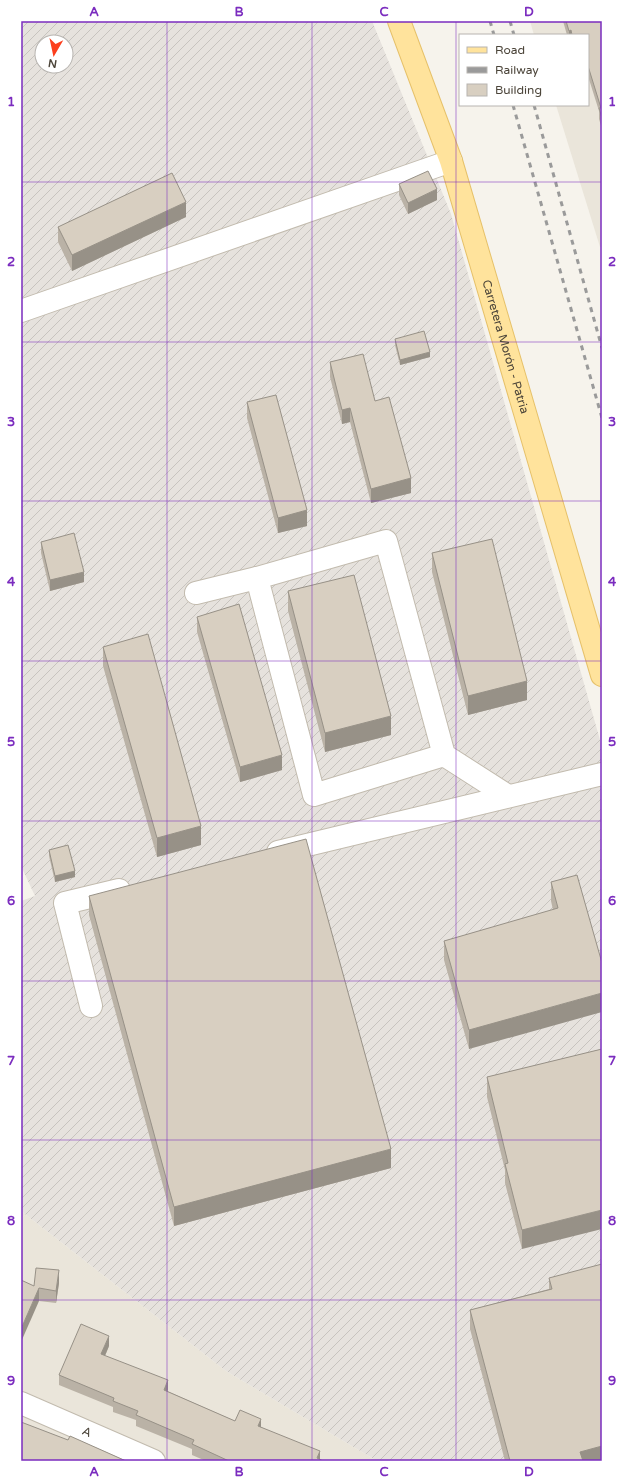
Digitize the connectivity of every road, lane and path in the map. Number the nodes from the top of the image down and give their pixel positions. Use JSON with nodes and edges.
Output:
{"nodes":[{"id":1,"x":399,"y":21,"type":"edge"},
{"id":2,"x":451,"y":161,"type":"junction"},
{"id":3,"x":21,"y":311,"type":"edge"},
{"id":4,"x":257,"y":578,"type":"junction"},
{"id":5,"x":196,"y":593,"type":"dead end"},
{"id":6,"x":602,"y":675,"type":"edge"},
{"id":7,"x":444,"y":755,"type":"junction"},
{"id":8,"x":602,"y":774,"type":"edge"},
{"id":9,"x":508,"y":796,"type":"junction"},
{"id":10,"x":259,"y":856,"type":"edge"},
{"id":11,"x":135,"y":886,"type":"edge"},
{"id":12,"x":91,"y":1006,"type":"dead end"},
{"id":13,"x":21,"y":1403,"type":"edge"},
{"id":14,"x":154,"y":1461,"type":"edge"}],
"edges":[{"from":1,"to":2,"type":"main road","name":"Carretera Morón - Patria"},
{"from":2,"to":3,"type":"street"},
{"from":2,"to":6,"type":"main road","name":"Carretera Morón - Patria"},
{"from":4,"to":5,"type":"street"},
{"from":4,"to":7,"type":"street"},
{"from":4,"to":7,"type":"street"},
{"from":7,"to":9,"type":"street"},
{"from":8,"to":9,"type":"street"},
{"from":9,"to":10,"type":"street"},
{"from":11,"to":12,"type":"street"},
{"from":13,"to":14,"type":"street","name":"A"}]}
